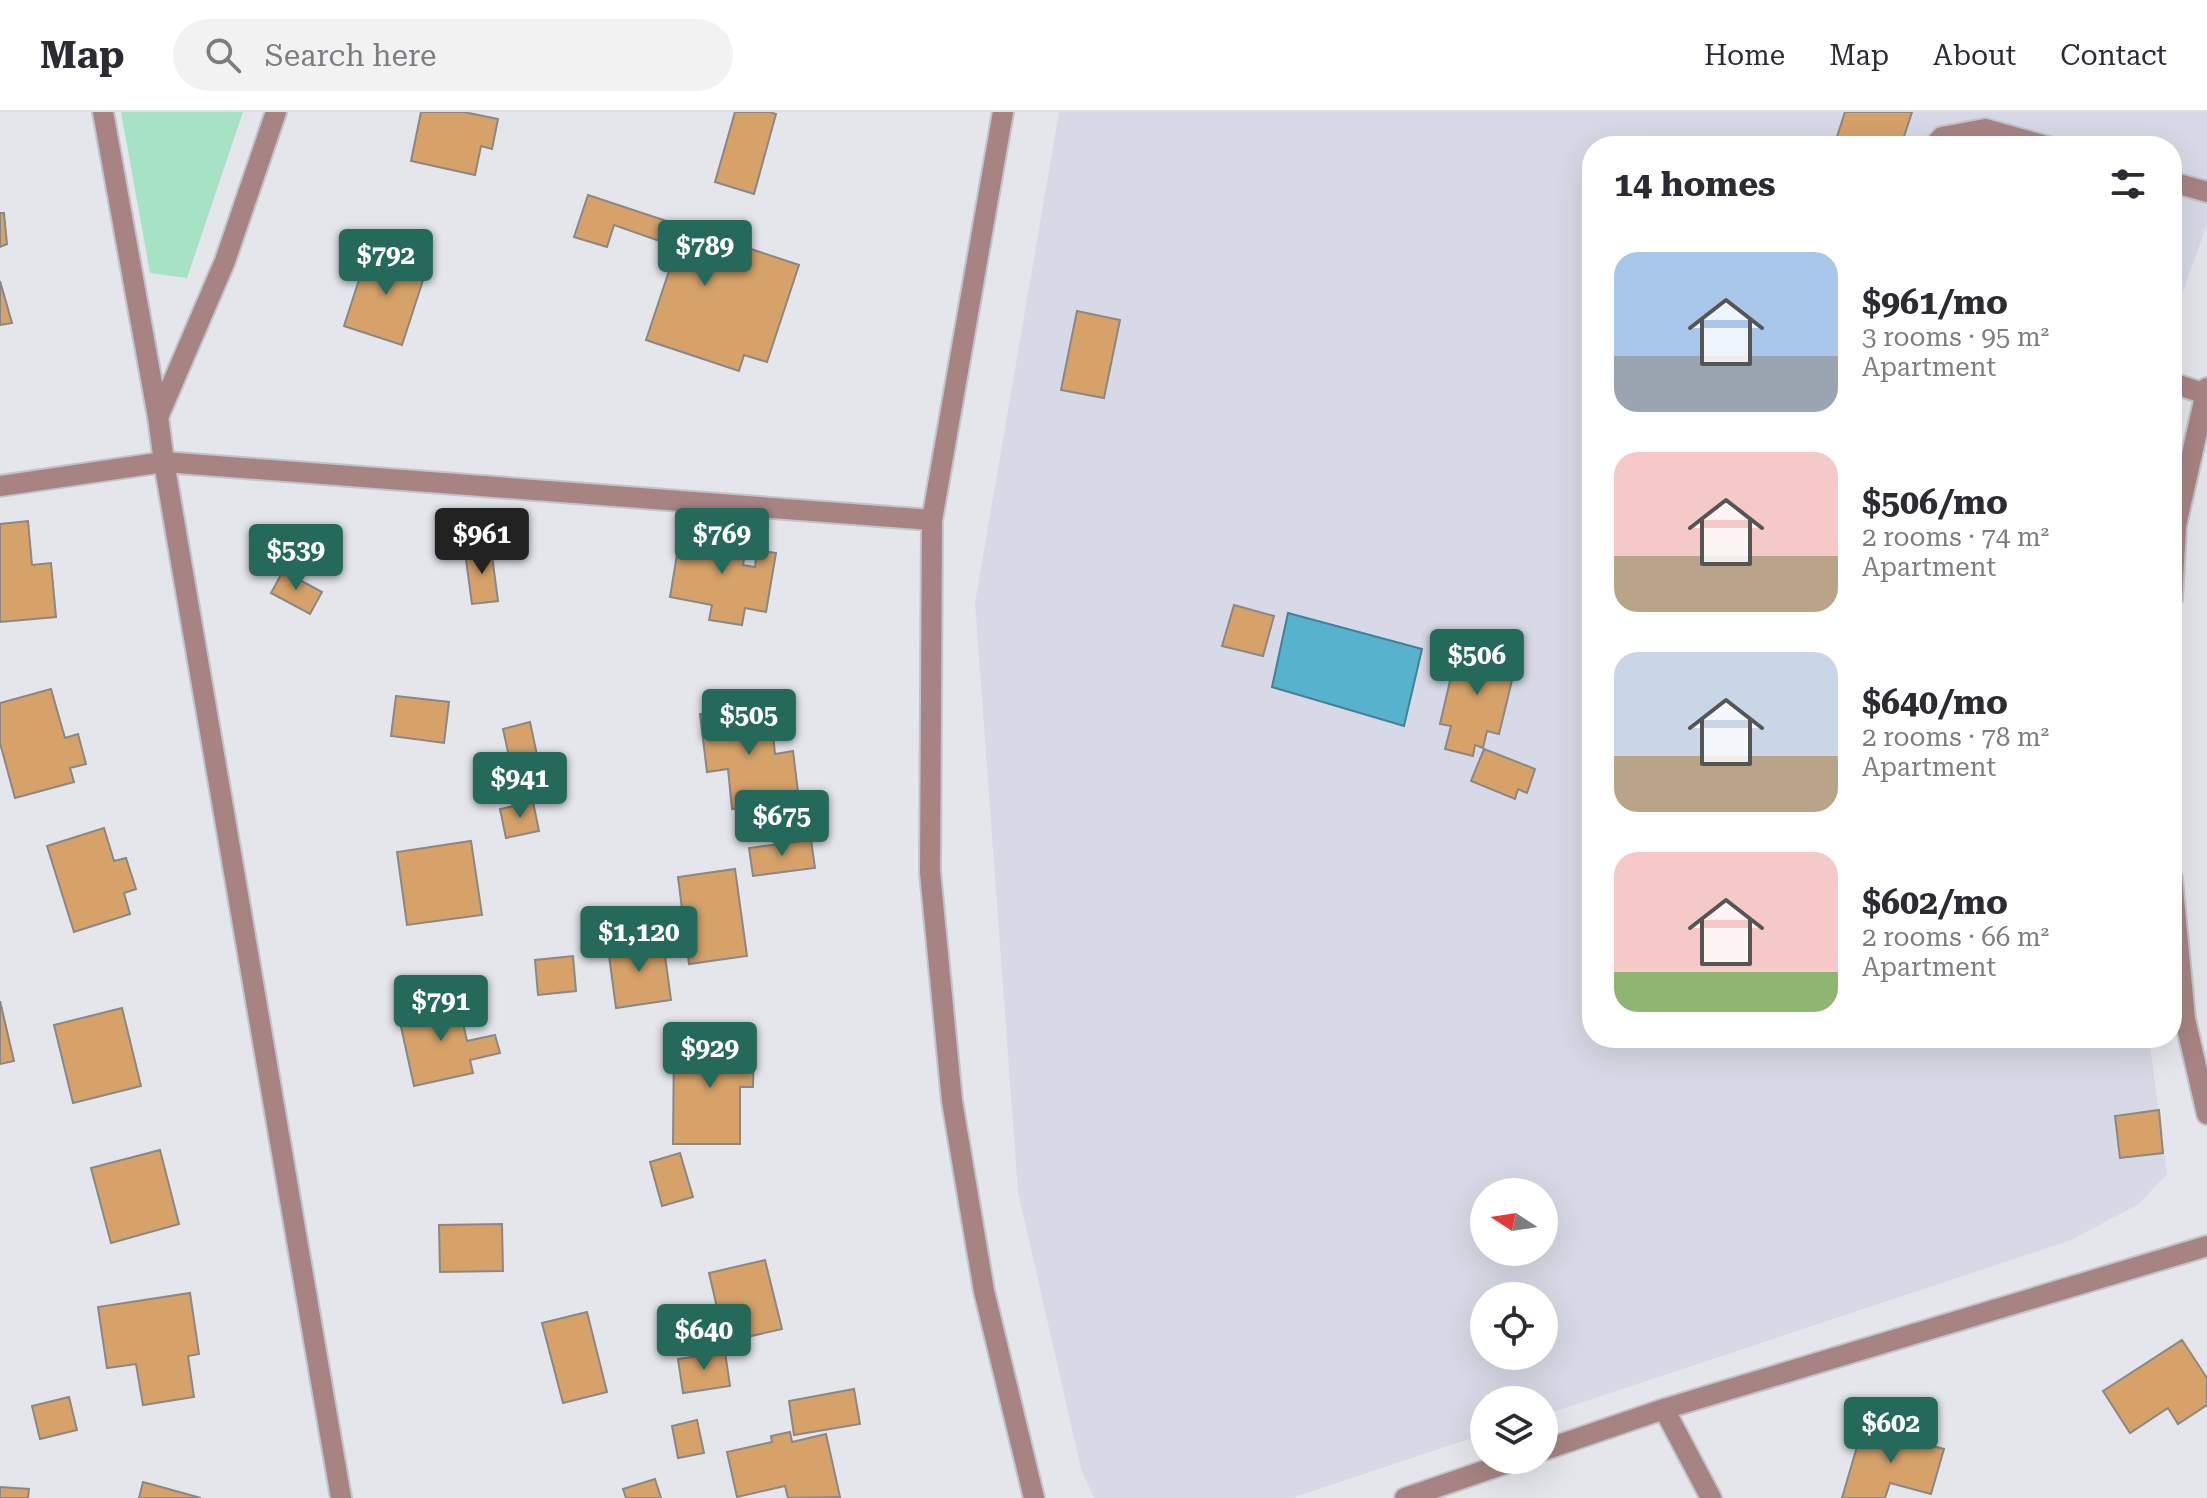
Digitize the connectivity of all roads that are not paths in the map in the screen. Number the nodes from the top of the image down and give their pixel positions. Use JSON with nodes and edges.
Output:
{"nodes":[{"id":1,"x":103,"y":112,"type":"edge"},
{"id":2,"x":276,"y":112,"type":"edge"},
{"id":3,"x":1003,"y":112,"type":"edge"},
{"id":4,"x":1947,"y":136,"type":"edge"},
{"id":5,"x":2010,"y":136,"type":"edge"},
{"id":6,"x":2182,"y":185,"type":"edge"},
{"id":7,"x":2207,"y":192,"type":"edge"},
{"id":8,"x":2182,"y":385,"type":"edge"},
{"id":9,"x":2206,"y":391,"type":"edge"},
{"id":10,"x":158,"y":417,"type":"junction"},
{"id":11,"x":164,"y":462,"type":"junction"},
{"id":12,"x":0,"y":486,"type":"edge"},
{"id":13,"x":2182,"y":498,"type":"edge"},
{"id":14,"x":932,"y":520,"type":"junction"},
{"id":15,"x":2182,"y":987,"type":"edge"},
{"id":16,"x":2207,"y":1114,"type":"edge"},
{"id":17,"x":2207,"y":1246,"type":"edge"},
{"id":18,"x":1664,"y":1409,"type":"junction"},
{"id":19,"x":1558,"y":1445,"type":"edge"},
{"id":20,"x":1475,"y":1474,"type":"edge"},
{"id":21,"x":341,"y":1498,"type":"edge"},
{"id":22,"x":1034,"y":1498,"type":"edge"},
{"id":23,"x":1405,"y":1498,"type":"edge"},
{"id":24,"x":1711,"y":1498,"type":"edge"}],
"edges":[{"from":1,"to":10,"type":"street"},
{"from":2,"to":10,"type":"street"},
{"from":3,"to":14,"type":"street"},
{"from":4,"to":5,"type":"street"},
{"from":6,"to":7,"type":"street"},
{"from":8,"to":9,"type":"street"},
{"from":9,"to":13,"type":"street"},
{"from":10,"to":11,"type":"street"},
{"from":11,"to":12,"type":"street"},
{"from":11,"to":14,"type":"street"},
{"from":11,"to":21,"type":"street"},
{"from":14,"to":22,"type":"street"},
{"from":15,"to":16,"type":"street"},
{"from":17,"to":18,"type":"street"},
{"from":18,"to":19,"type":"street"},
{"from":18,"to":24,"type":"street"},
{"from":20,"to":23,"type":"street"}]}
